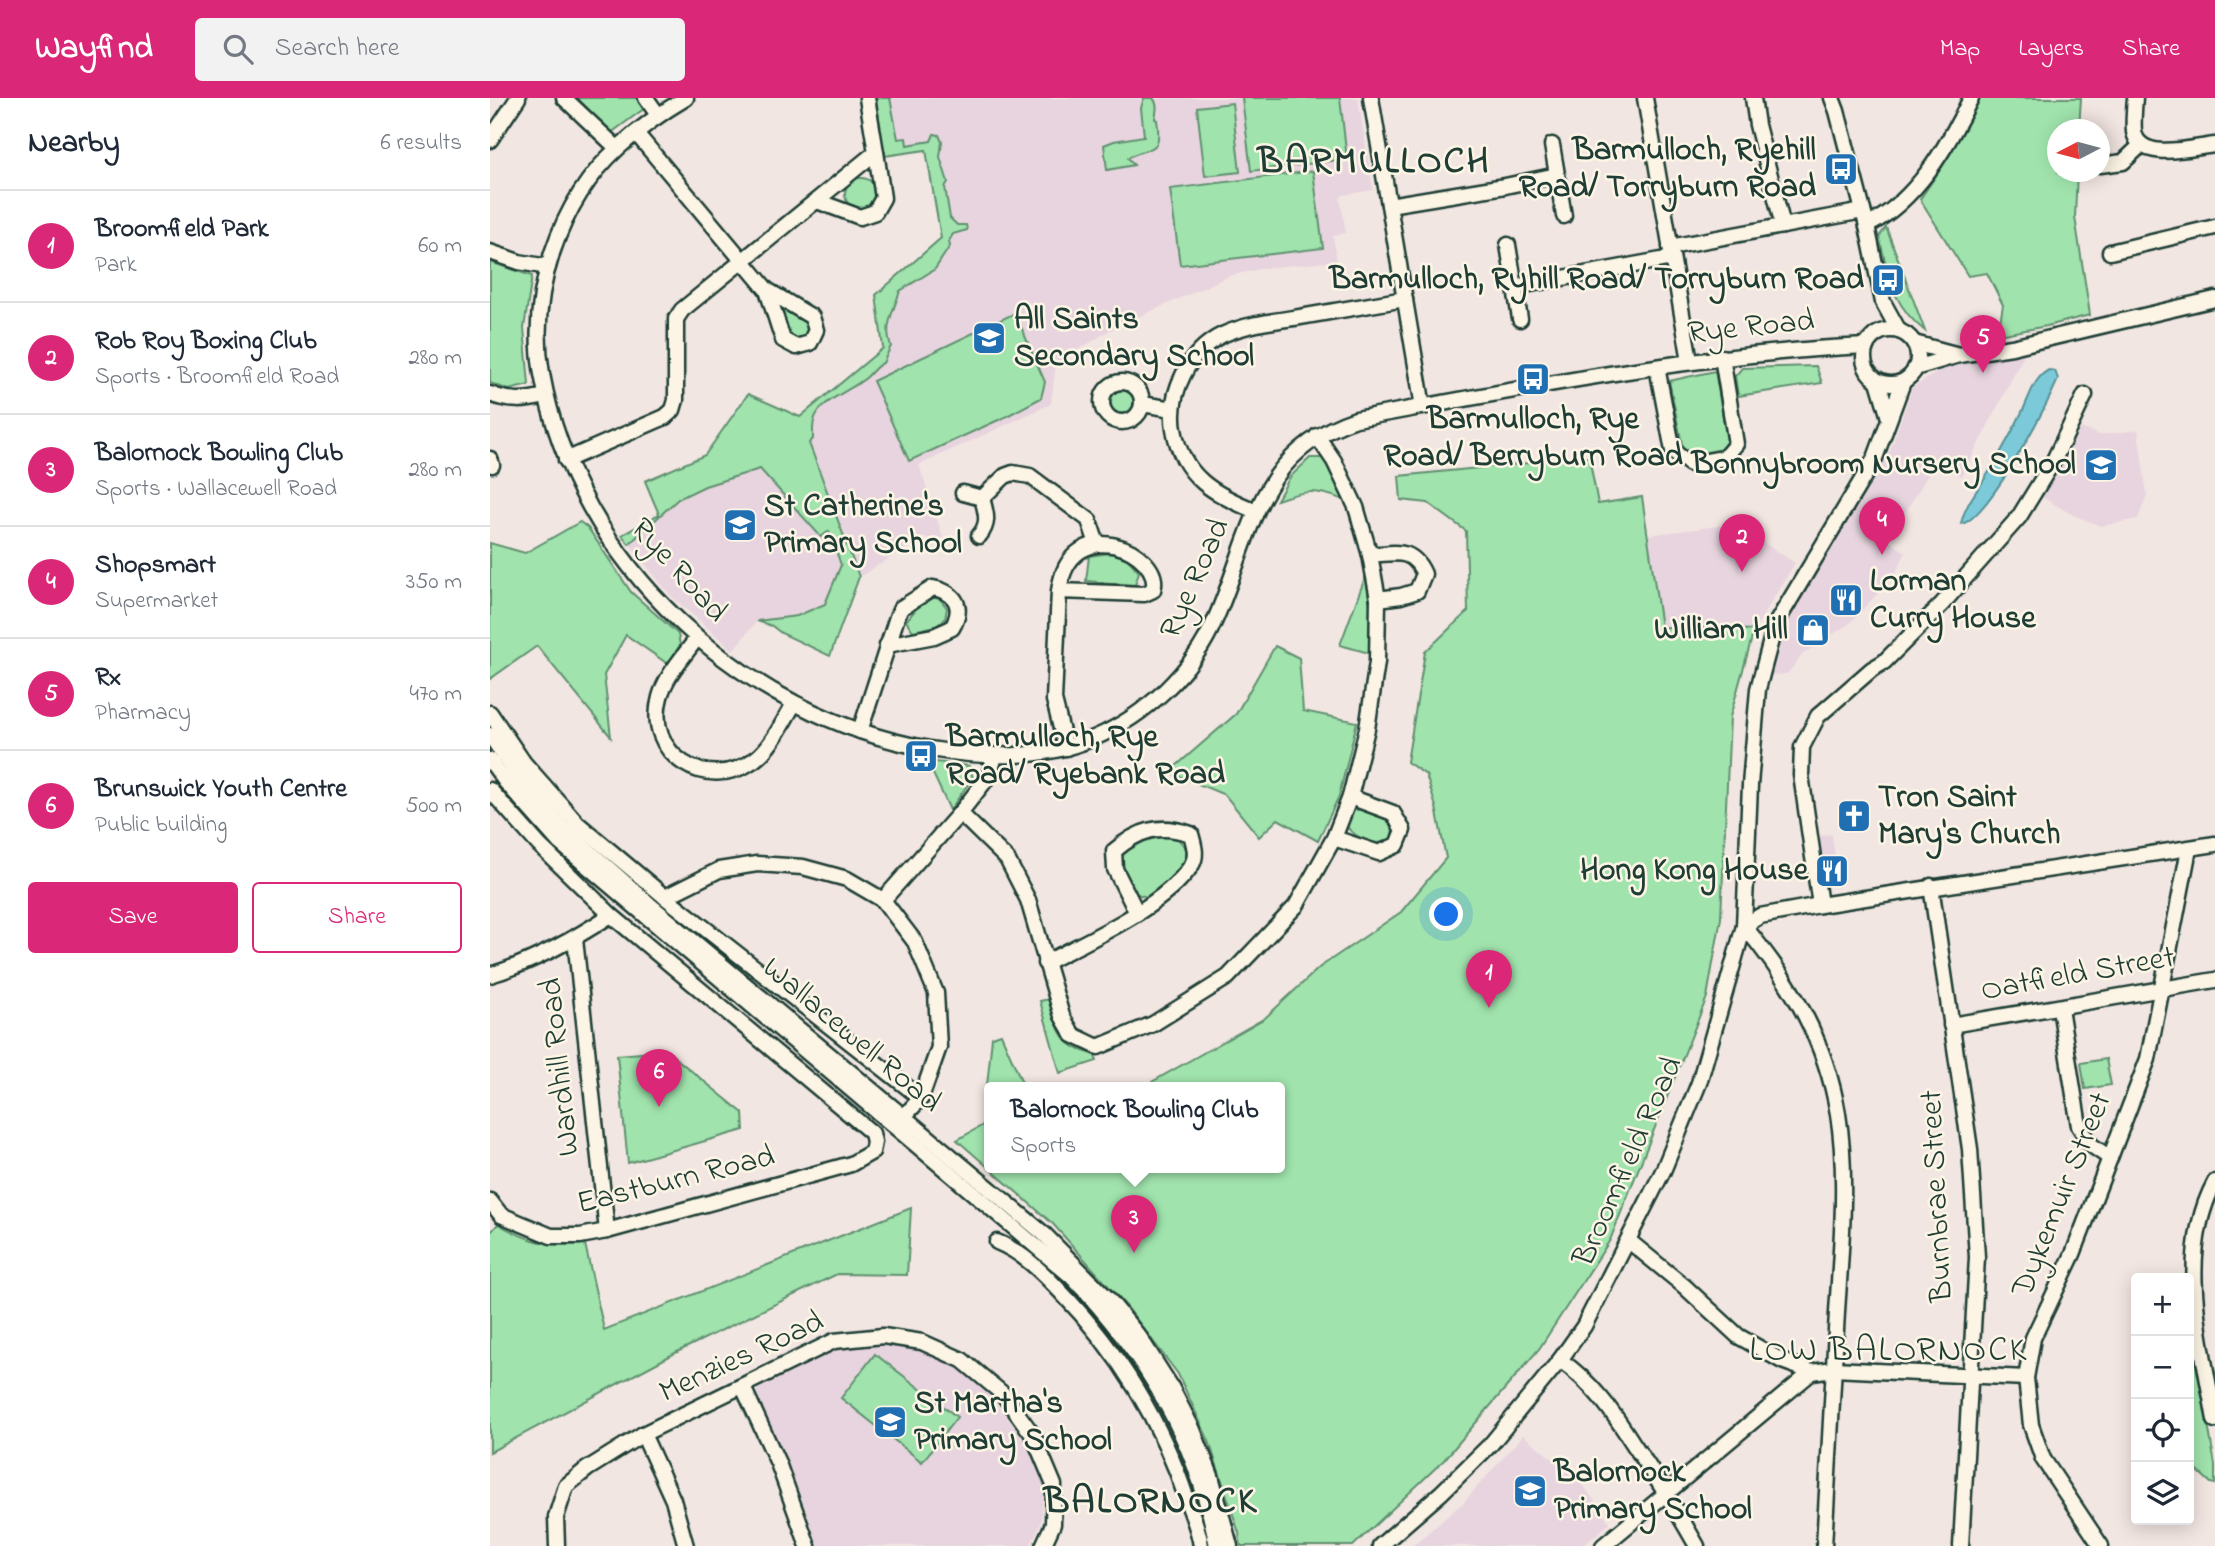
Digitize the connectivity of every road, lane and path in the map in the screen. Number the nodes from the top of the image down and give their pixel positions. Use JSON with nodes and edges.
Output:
{"nodes":[{"id":1,"x":518,"y":98,"type":"edge"},
{"id":2,"x":564,"y":98,"type":"edge"},
{"id":3,"x":646,"y":98,"type":"edge"},
{"id":4,"x":686,"y":98,"type":"edge"},
{"id":5,"x":867,"y":98,"type":"edge"},
{"id":6,"x":1371,"y":98,"type":"edge"},
{"id":7,"x":1645,"y":98,"type":"edge"},
{"id":8,"x":1753,"y":98,"type":"edge"},
{"id":9,"x":1832,"y":98,"type":"edge"},
{"id":10,"x":1971,"y":98,"type":"edge"},
{"id":11,"x":2134,"y":98,"type":"edge"},
{"id":12,"x":658,"y":115,"type":"junction"},
{"id":13,"x":636,"y":133,"type":"junction"},
{"id":14,"x":490,"y":140,"type":"edge"},
{"id":15,"x":1552,"y":145,"type":"dead end"},
{"id":16,"x":2141,"y":145,"type":"junction"},
{"id":17,"x":2215,"y":145,"type":"edge"},
{"id":18,"x":617,"y":148,"type":"junction"},
{"id":19,"x":876,"y":152,"type":"junction"},
{"id":20,"x":2110,"y":164,"type":"edge"},
{"id":21,"x":1558,"y":175,"type":"junction"},
{"id":22,"x":817,"y":201,"type":"junction"},
{"id":23,"x":1390,"y":205,"type":"junction"},
{"id":24,"x":1564,"y":216,"type":"dead end"},
{"id":25,"x":1865,"y":218,"type":"junction"},
{"id":26,"x":1783,"y":226,"type":"junction"},
{"id":27,"x":2215,"y":228,"type":"edge"},
{"id":28,"x":1508,"y":245,"type":"dead end"},
{"id":29,"x":490,"y":252,"type":"edge"},
{"id":30,"x":1671,"y":252,"type":"junction"},
{"id":31,"x":2110,"y":252,"type":"dead end"},
{"id":32,"x":743,"y":262,"type":"junction"},
{"id":33,"x":548,"y":267,"type":"junction"},
{"id":34,"x":1514,"y":287,"type":"junction"},
{"id":35,"x":767,"y":290,"type":"dead end"},
{"id":36,"x":1405,"y":299,"type":"junction"},
{"id":37,"x":2215,"y":299,"type":"edge"},
{"id":38,"x":1883,"y":302,"type":"junction"},
{"id":39,"x":1520,"y":319,"type":"dead end"},
{"id":40,"x":1899,"y":331,"type":"junction"},
{"id":41,"x":1879,"y":333,"type":"junction"},
{"id":42,"x":1914,"y":343,"type":"junction"},
{"id":43,"x":1866,"y":346,"type":"junction"},
{"id":44,"x":1833,"y":348,"type":"junction"},
{"id":45,"x":1958,"y":355,"type":"junction"},
{"id":46,"x":1722,"y":357,"type":"junction"},
{"id":47,"x":1690,"y":361,"type":"junction"},
{"id":48,"x":1864,"y":364,"type":"junction"},
{"id":49,"x":1657,"y":367,"type":"junction"},
{"id":50,"x":1915,"y":368,"type":"junction"},
{"id":51,"x":1878,"y":381,"type":"junction"},
{"id":52,"x":1903,"y":382,"type":"junction"},
{"id":53,"x":490,"y":394,"type":"edge"},
{"id":54,"x":2085,"y":395,"type":"dead end"},
{"id":55,"x":546,"y":396,"type":"junction"},
{"id":56,"x":1142,"y":404,"type":"dead end"},
{"id":57,"x":1423,"y":407,"type":"junction"},
{"id":58,"x":1173,"y":408,"type":"junction"},
{"id":59,"x":1889,"y":418,"type":"junction"},
{"id":60,"x":1317,"y":436,"type":"junction"},
{"id":61,"x":566,"y":460,"type":"junction"},
{"id":62,"x":963,"y":493,"type":"dead end"},
{"id":63,"x":982,"y":498,"type":"junction"},
{"id":64,"x":1256,"y":511,"type":"junction"},
{"id":65,"x":979,"y":536,"type":"dead end"},
{"id":66,"x":1097,"y":544,"type":"junction"},
{"id":67,"x":1370,"y":555,"type":"junction"},
{"id":68,"x":1059,"y":591,"type":"junction"},
{"id":69,"x":1378,"y":599,"type":"junction"},
{"id":70,"x":697,"y":638,"type":"junction"},
{"id":71,"x":887,"y":645,"type":"junction"},
{"id":72,"x":794,"y":704,"type":"junction"},
{"id":73,"x":490,"y":713,"type":"edge"},
{"id":74,"x":860,"y":731,"type":"junction"},
{"id":75,"x":490,"y":735,"type":"edge"},
{"id":76,"x":1066,"y":748,"type":"junction"},
{"id":77,"x":995,"y":756,"type":"junction"},
{"id":78,"x":490,"y":760,"type":"edge"},
{"id":79,"x":490,"y":790,"type":"edge"},
{"id":80,"x":1350,"y":797,"type":"junction"},
{"id":81,"x":960,"y":813,"type":"junction"},
{"id":82,"x":1334,"y":838,"type":"junction"},
{"id":83,"x":2215,"y":844,"type":"edge"},
{"id":84,"x":2189,"y":849,"type":"junction"},
{"id":85,"x":1931,"y":886,"type":"junction"},
{"id":86,"x":665,"y":897,"type":"junction"},
{"id":87,"x":883,"y":900,"type":"junction"},
{"id":88,"x":1820,"y":905,"type":"junction"},
{"id":89,"x":1137,"y":913,"type":"junction"},
{"id":90,"x":611,"y":915,"type":"junction"},
{"id":91,"x":1744,"y":926,"type":"junction"},
{"id":92,"x":575,"y":939,"type":"junction"},
{"id":93,"x":1045,"y":963,"type":"junction"},
{"id":94,"x":490,"y":975,"type":"edge"},
{"id":95,"x":2215,"y":980,"type":"edge"},
{"id":96,"x":2164,"y":987,"type":"junction"},
{"id":97,"x":2060,"y":1008,"type":"junction"},
{"id":98,"x":769,"y":1011,"type":"junction"},
{"id":99,"x":1951,"y":1025,"type":"junction"},
{"id":100,"x":751,"y":1033,"type":"junction"},
{"id":101,"x":921,"y":1098,"type":"junction"},
{"id":102,"x":900,"y":1122,"type":"junction"},
{"id":103,"x":874,"y":1142,"type":"joint"},
{"id":104,"x":2110,"y":1158,"type":"junction"},
{"id":105,"x":2215,"y":1181,"type":"edge"},
{"id":106,"x":490,"y":1201,"type":"edge"},
{"id":107,"x":607,"y":1231,"type":"junction"},
{"id":108,"x":1629,"y":1241,"type":"junction"},
{"id":109,"x":997,"y":1242,"type":"dead end"},
{"id":110,"x":1560,"y":1360,"type":"junction"},
{"id":111,"x":1833,"y":1369,"type":"junction"},
{"id":112,"x":1812,"y":1372,"type":"junction"},
{"id":113,"x":1970,"y":1376,"type":"junction"},
{"id":114,"x":2026,"y":1378,"type":"junction"},
{"id":115,"x":743,"y":1387,"type":"junction"},
{"id":116,"x":1165,"y":1388,"type":"junction"},
{"id":117,"x":1145,"y":1401,"type":"junction"},
{"id":118,"x":2215,"y":1420,"type":"edge"},
{"id":119,"x":643,"y":1434,"type":"junction"},
{"id":120,"x":1667,"y":1494,"type":"junction"},
{"id":121,"x":556,"y":1546,"type":"edge"},
{"id":122,"x":686,"y":1546,"type":"edge"},
{"id":123,"x":808,"y":1546,"type":"edge"},
{"id":124,"x":1043,"y":1546,"type":"edge"},
{"id":125,"x":1201,"y":1546,"type":"edge"},
{"id":126,"x":1217,"y":1546,"type":"edge"},
{"id":127,"x":1230,"y":1546,"type":"edge"},
{"id":128,"x":1380,"y":1546,"type":"edge"},
{"id":129,"x":1603,"y":1546,"type":"edge"},
{"id":130,"x":1697,"y":1546,"type":"edge"},
{"id":131,"x":1824,"y":1546,"type":"edge"},
{"id":132,"x":1961,"y":1546,"type":"edge"},
{"id":133,"x":2101,"y":1546,"type":"edge"}],
"edges":[{"from":1,"to":14,"type":"street"},
{"from":2,"to":18,"type":"street"},
{"from":3,"to":12,"type":"street"},
{"from":4,"to":12,"type":"street","name":"Rye Road"},
{"from":5,"to":19,"type":"street"},
{"from":6,"to":23,"type":"street"},
{"from":7,"to":30,"type":"street"},
{"from":8,"to":26,"type":"street"},
{"from":9,"to":25,"type":"street"},
{"from":10,"to":25,"type":"street"},
{"from":11,"to":16,"type":"street"},
{"from":12,"to":13,"type":"street","name":"Rye Road"},
{"from":13,"to":18,"type":"street","name":"Rye Road"},
{"from":13,"to":32,"type":"street"},
{"from":15,"to":21,"type":"street"},
{"from":16,"to":17,"type":"street"},
{"from":16,"to":20,"type":"street"},
{"from":18,"to":33,"type":"street","name":"Rye Road"},
{"from":19,"to":22,"type":"street"},
{"from":19,"to":22,"type":"street"},
{"from":21,"to":23,"type":"street"},
{"from":21,"to":24,"type":"street"},
{"from":22,"to":32,"type":"street"},
{"from":23,"to":36,"type":"street"},
{"from":25,"to":26,"type":"street"},
{"from":25,"to":38,"type":"street"},
{"from":26,"to":30,"type":"street"},
{"from":27,"to":31,"type":"street"},
{"from":28,"to":34,"type":"street"},
{"from":29,"to":33,"type":"street"},
{"from":30,"to":34,"type":"street"},
{"from":30,"to":47,"type":"street"},
{"from":32,"to":35,"type":"street"},
{"from":32,"to":61,"type":"street"},
{"from":33,"to":55,"type":"street","name":"Rye Road"},
{"from":34,"to":39,"type":"street"},
{"from":36,"to":57,"type":"street"},
{"from":36,"to":58,"type":"street"},
{"from":37,"to":45,"type":"street"},
{"from":38,"to":40,"type":"street"},
{"from":38,"to":41,"type":"street"},
{"from":40,"to":41,"type":"street"},
{"from":40,"to":42,"type":"street"},
{"from":41,"to":43,"type":"street"},
{"from":42,"to":45,"type":"street"},
{"from":42,"to":50,"type":"street"},
{"from":43,"to":44,"type":"street","name":"Rye Road"},
{"from":43,"to":48,"type":"street"},
{"from":44,"to":46,"type":"street","name":"Rye Road"},
{"from":44,"to":48,"type":"street","name":"Rye Road"},
{"from":45,"to":50,"type":"street"},
{"from":46,"to":47,"type":"street","name":"Rye Road"},
{"from":46,"to":49,"type":"street"},
{"from":47,"to":49,"type":"street","name":"Rye Road"},
{"from":48,"to":51,"type":"street"},
{"from":49,"to":57,"type":"street","name":"Rye Road"},
{"from":50,"to":52,"type":"street"},
{"from":51,"to":52,"type":"street"},
{"from":51,"to":59,"type":"street"},
{"from":52,"to":59,"type":"street","name":"Broomfield Road"},
{"from":53,"to":55,"type":"street"},
{"from":54,"to":88,"type":"street"},
{"from":55,"to":61,"type":"street","name":"Rye Road"},
{"from":56,"to":58,"type":"street"},
{"from":57,"to":60,"type":"street","name":"Rye Road"},
{"from":58,"to":64,"type":"street"},
{"from":59,"to":91,"type":"street","name":"Broomfield Road"},
{"from":60,"to":64,"type":"street","name":"Rye Road"},
{"from":60,"to":67,"type":"street"},
{"from":61,"to":70,"type":"street","name":"Rye Road"},
{"from":62,"to":63,"type":"street"},
{"from":63,"to":65,"type":"street"},
{"from":63,"to":66,"type":"street"},
{"from":64,"to":76,"type":"street","name":"Rye Road"},
{"from":66,"to":68,"type":"street"},
{"from":66,"to":68,"type":"street"},
{"from":67,"to":69,"type":"street"},
{"from":67,"to":69,"type":"street"},
{"from":68,"to":76,"type":"street"},
{"from":69,"to":80,"type":"street"},
{"from":70,"to":72,"type":"street","name":"Rye Road"},
{"from":70,"to":72,"type":"street"},
{"from":71,"to":71,"type":"street"},
{"from":71,"to":74,"type":"street"},
{"from":72,"to":74,"type":"street","name":"Rye Road"},
{"from":73,"to":86,"type":"street","name":"Wallacewell Road"},
{"from":74,"to":77,"type":"street","name":"Rye Road"},
{"from":75,"to":98,"type":"street","name":"Wallacewell Road"},
{"from":76,"to":77,"type":"street","name":"Rye Road"},
{"from":77,"to":81,"type":"street"},
{"from":78,"to":98,"type":"street","name":"Wallacewell Road"},
{"from":79,"to":90,"type":"street","name":"Wallacewell Road"},
{"from":80,"to":82,"type":"street"},
{"from":80,"to":82,"type":"street"},
{"from":81,"to":87,"type":"street"},
{"from":81,"to":93,"type":"street"},
{"from":82,"to":93,"type":"street"},
{"from":83,"to":84,"type":"street"},
{"from":84,"to":85,"type":"street"},
{"from":84,"to":96,"type":"street","name":"Dykemuir Street"},
{"from":85,"to":88,"type":"street"},
{"from":85,"to":99,"type":"street","name":"Burnbrae Street"},
{"from":86,"to":87,"type":"street"},
{"from":86,"to":101,"type":"street","name":"Wallacewell Road"},
{"from":87,"to":101,"type":"street"},
{"from":88,"to":91,"type":"street"},
{"from":89,"to":89,"type":"street"},
{"from":89,"to":93,"type":"street"},
{"from":90,"to":92,"type":"street"},
{"from":90,"to":100,"type":"street","name":"Wallacewell Road"},
{"from":91,"to":108,"type":"street","name":"Broomfield Road"},
{"from":91,"to":111,"type":"street"},
{"from":92,"to":94,"type":"street"},
{"from":92,"to":107,"type":"street","name":"Wardhill Road"},
{"from":95,"to":96,"type":"street","name":"Oatfield Street"},
{"from":96,"to":97,"type":"street","name":"Oatfield Street"},
{"from":96,"to":104,"type":"street","name":"Dykemuir Street"},
{"from":97,"to":99,"type":"street","name":"Oatfield Street"},
{"from":97,"to":104,"type":"street"},
{"from":98,"to":100,"type":"street"},
{"from":98,"to":102,"type":"street","name":"Wallacewell Road"},
{"from":99,"to":113,"type":"street","name":"Burnbrae Street"},
{"from":100,"to":103,"type":"street","name":"Wallacewell Road"},
{"from":101,"to":102,"type":"street"},
{"from":102,"to":116,"type":"street","name":"Wallacewell Road"},
{"from":103,"to":107,"type":"street","name":"Eastburn Road"},
{"from":104,"to":114,"type":"street","name":"Dykemuir Street"},
{"from":105,"to":118,"type":"street"},
{"from":106,"to":107,"type":"street","name":"Eastburn Road"},
{"from":108,"to":110,"type":"street","name":"Broomfield Road"},
{"from":108,"to":112,"type":"street"},
{"from":109,"to":117,"type":"street"},
{"from":110,"to":120,"type":"street"},
{"from":110,"to":128,"type":"street","name":"Broomfield Road"},
{"from":111,"to":112,"type":"street"},
{"from":111,"to":113,"type":"street"},
{"from":111,"to":131,"type":"street"},
{"from":112,"to":120,"type":"street"},
{"from":113,"to":114,"type":"street"},
{"from":113,"to":132,"type":"street","name":"Burnbrae Street"},
{"from":114,"to":133,"type":"street","name":"Dykemuir Street"},
{"from":115,"to":119,"type":"street","name":"Menzies Road"},
{"from":115,"to":123,"type":"street"},
{"from":115,"to":124,"type":"street","name":"Menzies Road"},
{"from":116,"to":117,"type":"street"},
{"from":116,"to":126,"type":"street","name":"Wallacewell Road"},
{"from":116,"to":127,"type":"street","name":"Wallacewell Road"},
{"from":117,"to":125,"type":"street"},
{"from":119,"to":121,"type":"street","name":"Menzies Road"},
{"from":119,"to":122,"type":"street"},
{"from":120,"to":129,"type":"street"},
{"from":120,"to":130,"type":"street"}]}
